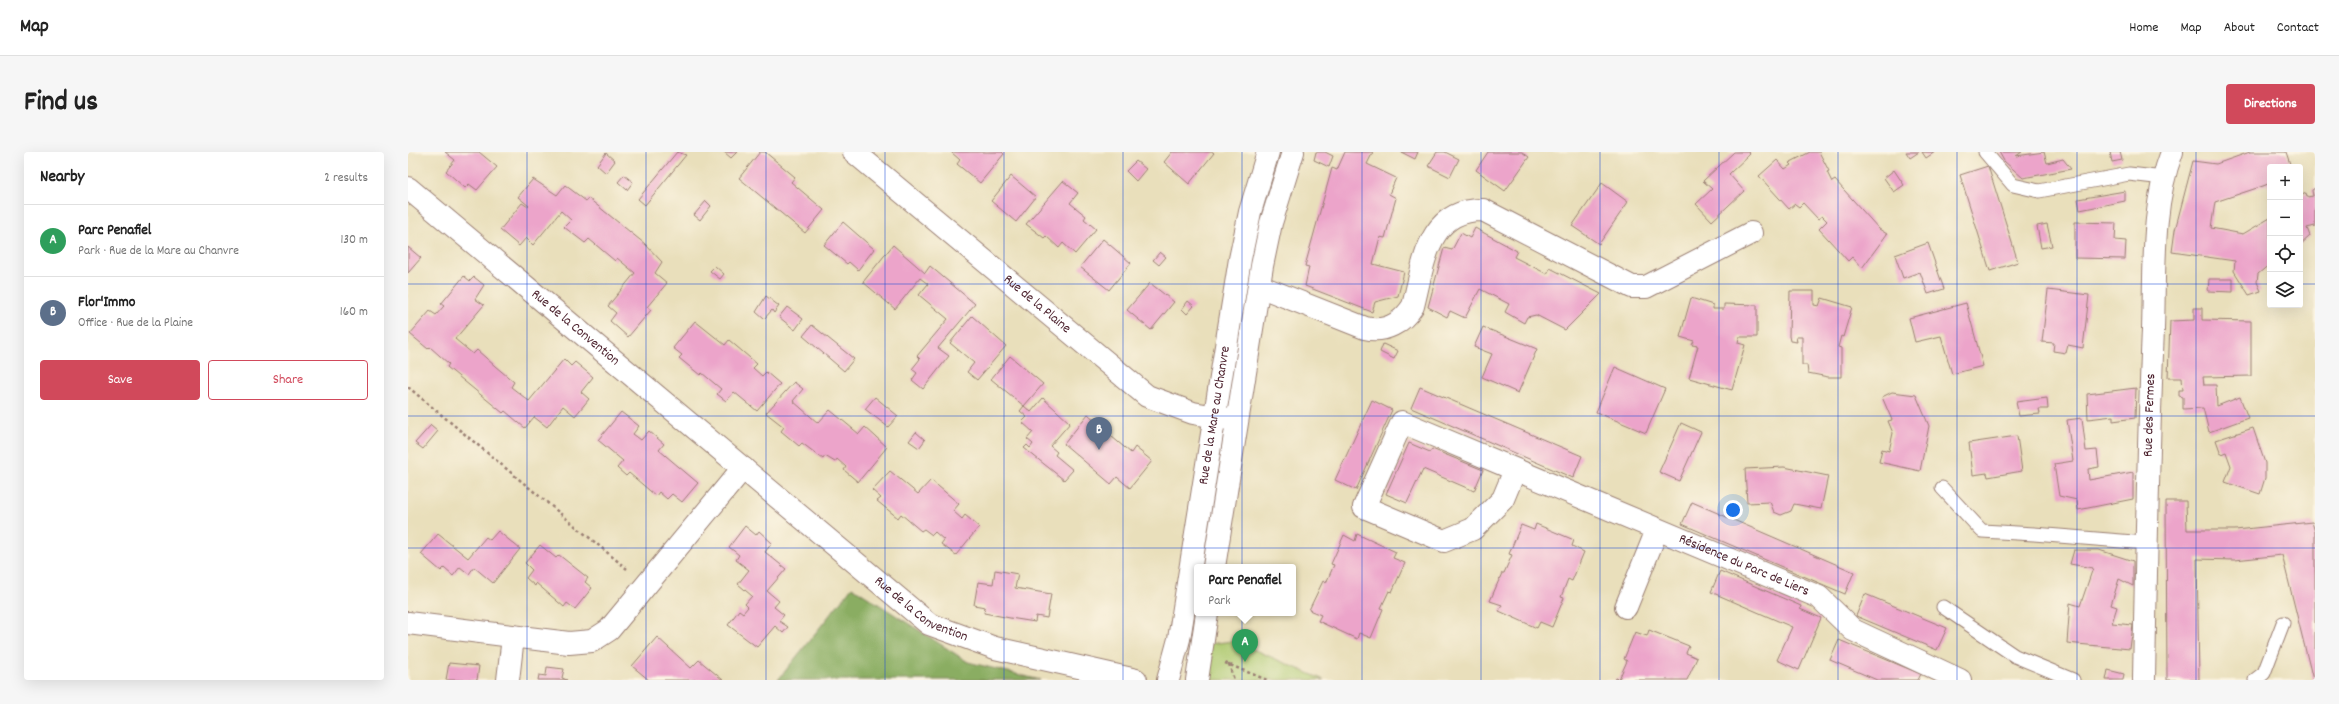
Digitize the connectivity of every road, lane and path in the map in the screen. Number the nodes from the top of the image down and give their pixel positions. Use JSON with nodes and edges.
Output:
{"nodes":[{"id":1,"x":854,"y":152,"type":"edge"},
{"id":2,"x":1268,"y":152,"type":"edge"},
{"id":3,"x":1284,"y":152,"type":"edge"},
{"id":4,"x":1293,"y":152,"type":"edge"},
{"id":5,"x":1985,"y":152,"type":"edge"},
{"id":6,"x":2172,"y":152,"type":"edge"},
{"id":7,"x":1284,"y":177,"type":"junction"},
{"id":8,"x":2164,"y":178,"type":"junction"},
{"id":9,"x":408,"y":188,"type":"edge"},
{"id":10,"x":1751,"y":233,"type":"dead end"},
{"id":11,"x":1259,"y":286,"type":"junction"},
{"id":12,"x":408,"y":387,"type":"edge"},
{"id":13,"x":1215,"y":417,"type":"junction"},
{"id":14,"x":1237,"y":421,"type":"junction"},
{"id":15,"x":743,"y":468,"type":"junction"},
{"id":16,"x":1515,"y":470,"type":"junction"},
{"id":17,"x":1942,"y":488,"type":"dead end"},
{"id":18,"x":1657,"y":530,"type":"junction"},
{"id":19,"x":2146,"y":543,"type":"junction"},
{"id":20,"x":1214,"y":564,"type":"edge"},
{"id":21,"x":646,"y":584,"type":"junction"},
{"id":22,"x":1626,"y":607,"type":"dead end"},
{"id":23,"x":1943,"y":607,"type":"dead end"},
{"id":24,"x":1207,"y":616,"type":"edge"},
{"id":25,"x":408,"y":623,"type":"edge"},
{"id":26,"x":2283,"y":623,"type":"dead end"},
{"id":27,"x":513,"y":637,"type":"junction"},
{"id":28,"x":1229,"y":663,"type":"junction"},
{"id":29,"x":1198,"y":671,"type":"edge"},
{"id":30,"x":2263,"y":678,"type":"edge"},
{"id":31,"x":508,"y":680,"type":"edge"},
{"id":32,"x":1136,"y":680,"type":"edge"},
{"id":33,"x":1168,"y":680,"type":"edge"},
{"id":34,"x":1234,"y":680,"type":"edge"},
{"id":35,"x":1267,"y":680,"type":"edge"},
{"id":36,"x":1960,"y":680,"type":"edge"},
{"id":37,"x":2073,"y":680,"type":"edge"},
{"id":38,"x":2144,"y":680,"type":"edge"}],
"edges":[{"from":1,"to":13,"type":"street","name":"Rue de la Plaine"},
{"from":2,"to":13,"type":"street","name":"Rue de la Mare au Chanvre"},
{"from":3,"to":7,"type":"street"},
{"from":4,"to":7,"type":"street","name":"Rue de la Mare au Chanvre"},
{"from":5,"to":8,"type":"lane"},
{"from":6,"to":8,"type":"street","name":"Rue des Fermes"},
{"from":7,"to":11,"type":"street","name":"Rue de la Mare au Chanvre"},
{"from":8,"to":19,"type":"street","name":"Rue des Fermes"},
{"from":9,"to":15,"type":"street","name":"Rue de la Convention"},
{"from":10,"to":11,"type":"street"},
{"from":11,"to":14,"type":"street","name":"Rue de la Mare au Chanvre"},
{"from":12,"to":21,"type":"path"},
{"from":13,"to":14,"type":"street","name":"Rue de la Plaine"},
{"from":13,"to":33,"type":"street","name":"Rue de la Mare au Chanvre"},
{"from":14,"to":20,"type":"street","name":"Rue de la Mare au Chanvre"},
{"from":15,"to":21,"type":"street"},
{"from":15,"to":32,"type":"street","name":"Rue de la Convention"},
{"from":16,"to":16,"type":"street","name":"Résidence du Parc de Liers"},
{"from":16,"to":18,"type":"street","name":"Résidence du Parc de Liers"},
{"from":17,"to":19,"type":"lane"},
{"from":18,"to":22,"type":"street"},
{"from":18,"to":36,"type":"street","name":"Résidence du Parc de Liers"},
{"from":19,"to":38,"type":"street","name":"Rue des Fermes"},
{"from":21,"to":27,"type":"street"},
{"from":23,"to":37,"type":"lane"},
{"from":24,"to":29,"type":"street"},
{"from":25,"to":27,"type":"street"},
{"from":26,"to":30,"type":"lane"},
{"from":27,"to":31,"type":"street"},
{"from":28,"to":29,"type":"path"},
{"from":28,"to":34,"type":"path"},
{"from":28,"to":35,"type":"path"}]}
